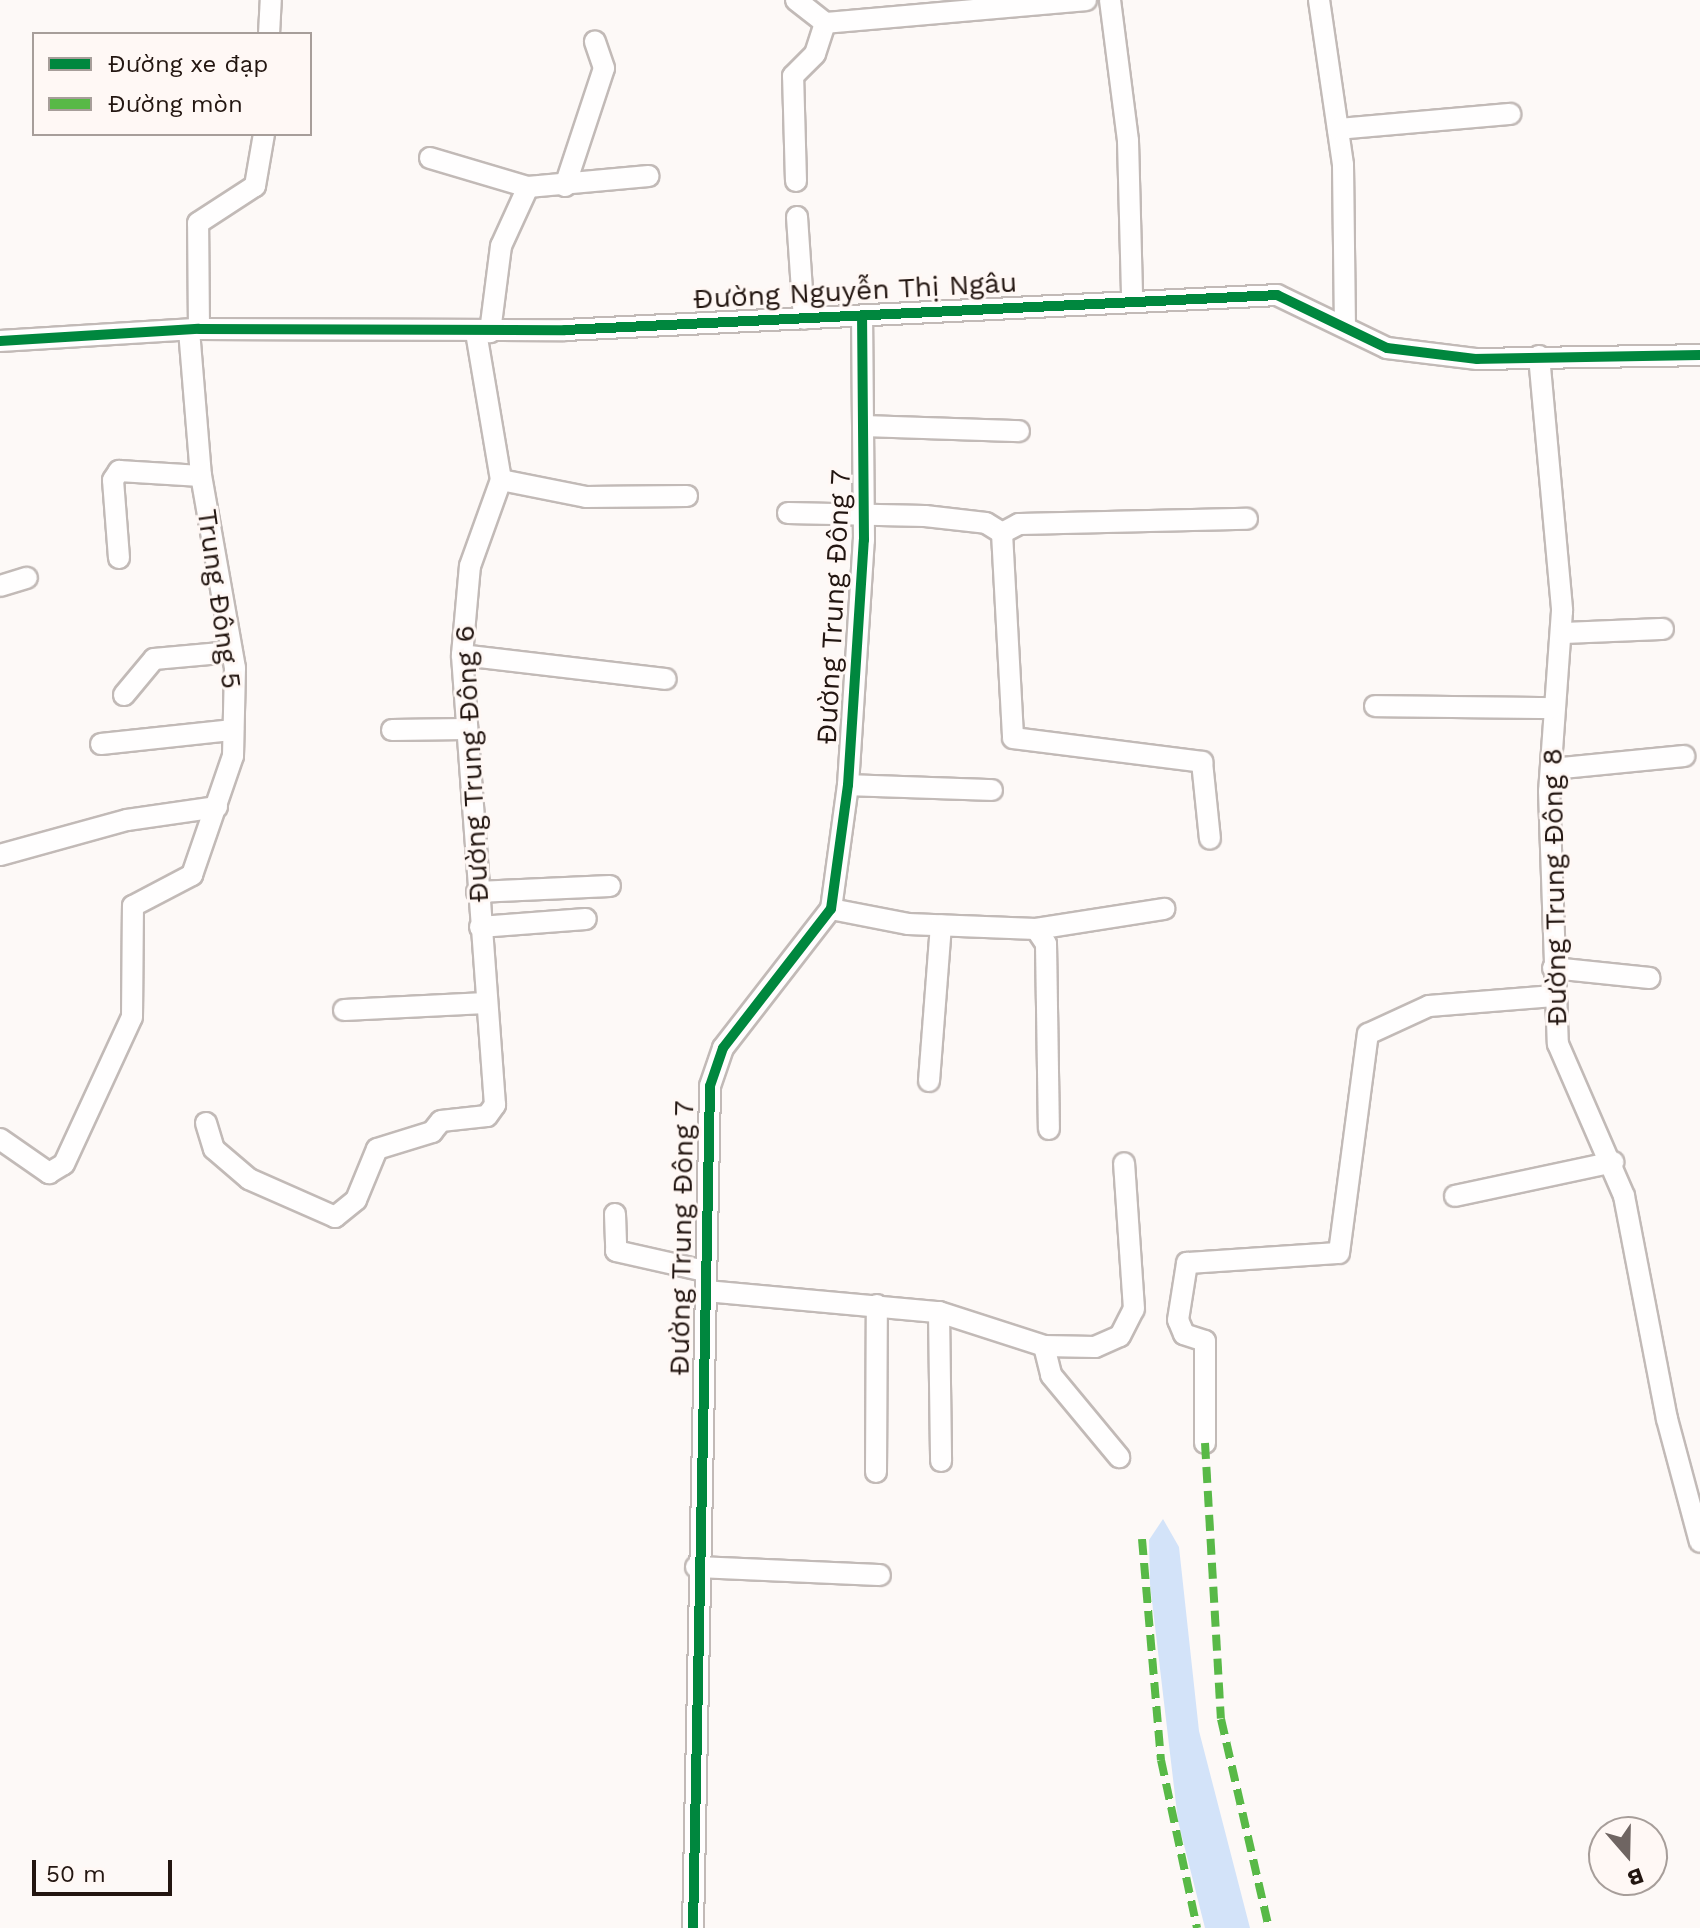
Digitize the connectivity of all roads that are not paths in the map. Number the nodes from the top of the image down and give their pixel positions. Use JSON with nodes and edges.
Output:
{"nodes":[{"id":1,"x":271,"y":0,"type":"edge"},
{"id":2,"x":796,"y":0,"type":"edge"},
{"id":3,"x":1086,"y":0,"type":"edge"},
{"id":4,"x":1110,"y":0,"type":"edge"},
{"id":5,"x":1319,"y":0,"type":"edge"},
{"id":6,"x":893,"y":9,"type":"edge"},
{"id":7,"x":825,"y":23,"type":"junction"},
{"id":8,"x":269,"y":32,"type":"edge"},
{"id":9,"x":595,"y":42,"type":"dead end"},
{"id":10,"x":1510,"y":114,"type":"dead end"},
{"id":11,"x":1338,"y":129,"type":"junction"},
{"id":12,"x":264,"y":136,"type":"edge"},
{"id":13,"x":430,"y":158,"type":"dead end"},
{"id":14,"x":649,"y":176,"type":"dead end"},
{"id":15,"x":796,"y":181,"type":"dead end"},
{"id":16,"x":565,"y":186,"type":"junction"},
{"id":17,"x":528,"y":187,"type":"junction"},
{"id":18,"x":797,"y":217,"type":"dead end"},
{"id":19,"x":1132,"y":298,"type":"junction"},
{"id":20,"x":862,"y":317,"type":"junction"},
{"id":21,"x":804,"y":319,"type":"junction"},
{"id":22,"x":1345,"y":323,"type":"junction"},
{"id":23,"x":194,"y":330,"type":"junction"},
{"id":24,"x":483,"y":332,"type":"junction"},
{"id":25,"x":0,"y":341,"type":"edge"},
{"id":26,"x":1700,"y":355,"type":"edge"},
{"id":27,"x":1539,"y":356,"type":"junction"},
{"id":28,"x":866,"y":426,"type":"junction"},
{"id":29,"x":1019,"y":431,"type":"dead end"},
{"id":30,"x":201,"y":476,"type":"junction"},
{"id":31,"x":501,"y":480,"type":"junction"},
{"id":32,"x":687,"y":496,"type":"dead end"},
{"id":33,"x":788,"y":513,"type":"dead end"},
{"id":34,"x":864,"y":517,"type":"junction"},
{"id":35,"x":1247,"y":519,"type":"dead end"},
{"id":36,"x":1002,"y":533,"type":"junction"},
{"id":37,"x":119,"y":558,"type":"dead end"},
{"id":38,"x":27,"y":578,"type":"dead end"},
{"id":39,"x":0,"y":586,"type":"edge"},
{"id":40,"x":1663,"y":629,"type":"dead end"},
{"id":41,"x":1562,"y":633,"type":"junction"},
{"id":42,"x":232,"y":652,"type":"junction"},
{"id":43,"x":462,"y":655,"type":"junction"},
{"id":44,"x":666,"y":679,"type":"dead end"},
{"id":45,"x":124,"y":695,"type":"dead end"},
{"id":46,"x":1375,"y":706,"type":"dead end"},
{"id":47,"x":1551,"y":708,"type":"junction"},
{"id":48,"x":466,"y":729,"type":"junction"},
{"id":49,"x":233,"y":730,"type":"junction"},
{"id":50,"x":392,"y":730,"type":"dead end"},
{"id":51,"x":101,"y":744,"type":"dead end"},
{"id":52,"x":1684,"y":756,"type":"dead end"},
{"id":53,"x":1552,"y":769,"type":"junction"},
{"id":54,"x":848,"y":785,"type":"junction"},
{"id":55,"x":992,"y":790,"type":"dead end"},
{"id":56,"x":217,"y":807,"type":"junction"},
{"id":57,"x":1210,"y":839,"type":"dead end"},
{"id":58,"x":0,"y":855,"type":"edge"},
{"id":59,"x":610,"y":886,"type":"dead end"},
{"id":60,"x":477,"y":892,"type":"junction"},
{"id":61,"x":831,"y":909,"type":"junction"},
{"id":62,"x":1164,"y":909,"type":"dead end"},
{"id":63,"x":586,"y":919,"type":"dead end"},
{"id":64,"x":941,"y":925,"type":"junction"},
{"id":65,"x":480,"y":927,"type":"junction"},
{"id":66,"x":1036,"y":929,"type":"junction"},
{"id":67,"x":1553,"y":968,"type":"junction"},
{"id":68,"x":1649,"y":978,"type":"dead end"},
{"id":69,"x":1554,"y":996,"type":"junction"},
{"id":70,"x":486,"y":1003,"type":"junction"},
{"id":71,"x":344,"y":1010,"type":"dead end"},
{"id":72,"x":929,"y":1081,"type":"dead end"},
{"id":73,"x":206,"y":1123,"type":"dead end"},
{"id":74,"x":1049,"y":1129,"type":"dead end"},
{"id":75,"x":0,"y":1139,"type":"edge"},
{"id":76,"x":1613,"y":1162,"type":"junction"},
{"id":77,"x":1124,"y":1163,"type":"dead end"},
{"id":78,"x":1455,"y":1196,"type":"dead end"},
{"id":79,"x":615,"y":1214,"type":"dead end"},
{"id":80,"x":706,"y":1281,"type":"junction"},
{"id":81,"x":877,"y":1305,"type":"junction"},
{"id":82,"x":939,"y":1312,"type":"junction"},
{"id":83,"x":1044,"y":1346,"type":"junction"},
{"id":84,"x":1205,"y":1443,"type":"dead end"},
{"id":85,"x":1119,"y":1457,"type":"dead end"},
{"id":86,"x":941,"y":1461,"type":"dead end"},
{"id":87,"x":876,"y":1472,"type":"dead end"},
{"id":88,"x":1698,"y":1529,"type":"edge"},
{"id":89,"x":696,"y":1567,"type":"junction"},
{"id":90,"x":880,"y":1575,"type":"dead end"},
{"id":91,"x":693,"y":1928,"type":"edge"}],
"edges":[{"from":1,"to":8,"type":"street"},
{"from":2,"to":7,"type":"street"},
{"from":3,"to":6,"type":"street"},
{"from":4,"to":19,"type":"street"},
{"from":5,"to":11,"type":"street"},
{"from":6,"to":7,"type":"street"},
{"from":7,"to":15,"type":"street"},
{"from":9,"to":16,"type":"street"},
{"from":10,"to":11,"type":"street"},
{"from":11,"to":22,"type":"street"},
{"from":12,"to":23,"type":"street","name":"Trung Đông 5"},
{"from":13,"to":17,"type":"street"},
{"from":14,"to":16,"type":"street"},
{"from":16,"to":17,"type":"street"},
{"from":17,"to":24,"type":"street","name":"Đường Trung Đông 6"},
{"from":18,"to":21,"type":"street"},
{"from":19,"to":20,"type":"street","name":"Đường Nguyễn Thị Ngâu"},
{"from":19,"to":22,"type":"street","name":"Đường Nguyễn Thị Ngâu"},
{"from":20,"to":21,"type":"street","name":"Đường Nguyễn Thị Ngâu"},
{"from":20,"to":28,"type":"street","name":"Đường Trung Đông 7"},
{"from":21,"to":24,"type":"street","name":"Đường Nguyễn Thị Ngâu"},
{"from":22,"to":27,"type":"street","name":"Đường Nguyễn Thị Ngâu"},
{"from":23,"to":24,"type":"street","name":"Đường Nguyễn Thị Ngâu"},
{"from":23,"to":25,"type":"street","name":"Đường Nguyễn Thị Ngâu"},
{"from":23,"to":30,"type":"street","name":"Trung Đông 5"},
{"from":24,"to":31,"type":"street","name":"Đường Trung Đông 6"},
{"from":26,"to":27,"type":"street","name":"Đường Nguyễn Thị Ngâu"},
{"from":27,"to":41,"type":"street","name":"Đường Trung Đông 8"},
{"from":28,"to":29,"type":"street"},
{"from":28,"to":34,"type":"street","name":"Đường Trung Đông 7"},
{"from":30,"to":37,"type":"street"},
{"from":30,"to":42,"type":"street","name":"Trung Đông 5"},
{"from":31,"to":32,"type":"street"},
{"from":31,"to":43,"type":"street","name":"Đường Trung Đông 6"},
{"from":33,"to":34,"type":"street"},
{"from":34,"to":36,"type":"street"},
{"from":34,"to":54,"type":"street","name":"Đường Trung Đông 7"},
{"from":35,"to":36,"type":"street"},
{"from":36,"to":57,"type":"street"},
{"from":38,"to":39,"type":"street"},
{"from":40,"to":41,"type":"street"},
{"from":41,"to":47,"type":"street","name":"Đường Trung Đông 8"},
{"from":42,"to":45,"type":"street"},
{"from":42,"to":49,"type":"street","name":"Trung Đông 5"},
{"from":43,"to":44,"type":"street"},
{"from":43,"to":48,"type":"street","name":"Đường Trung Đông 6"},
{"from":46,"to":47,"type":"street"},
{"from":47,"to":53,"type":"street","name":"Đường Trung Đông 8"},
{"from":48,"to":50,"type":"street"},
{"from":48,"to":60,"type":"street","name":"Đường Trung Đông 6"},
{"from":49,"to":51,"type":"street"},
{"from":49,"to":56,"type":"street","name":"Trung Đông 5"},
{"from":52,"to":53,"type":"street"},
{"from":53,"to":67,"type":"street","name":"Đường Trung Đông 8"},
{"from":54,"to":55,"type":"street"},
{"from":54,"to":61,"type":"street","name":"Đường Trung Đông 7"},
{"from":56,"to":58,"type":"street"},
{"from":56,"to":75,"type":"street","name":"Trung Đông 5"},
{"from":59,"to":60,"type":"street"},
{"from":60,"to":65,"type":"street","name":"Đường Trung Đông 6"},
{"from":61,"to":64,"type":"street"},
{"from":61,"to":80,"type":"street","name":"Đường Trung Đông 7"},
{"from":62,"to":66,"type":"street"},
{"from":63,"to":65,"type":"street"},
{"from":64,"to":66,"type":"street"},
{"from":64,"to":72,"type":"street"},
{"from":65,"to":70,"type":"street","name":"Đường Trung Đông 6"},
{"from":66,"to":74,"type":"street"},
{"from":67,"to":68,"type":"street"},
{"from":67,"to":69,"type":"street","name":"Đường Trung Đông 8"},
{"from":69,"to":76,"type":"street","name":"Đường Trung Đông 8"},
{"from":69,"to":84,"type":"street"},
{"from":70,"to":71,"type":"street"},
{"from":70,"to":73,"type":"street","name":"Đường Trung Đông 6"},
{"from":76,"to":78,"type":"street"},
{"from":76,"to":88,"type":"street","name":"Đường Trung Đông 8"},
{"from":77,"to":83,"type":"street"},
{"from":79,"to":80,"type":"street"},
{"from":80,"to":81,"type":"street"},
{"from":80,"to":89,"type":"street","name":"Đường Trung Đông 7"},
{"from":81,"to":82,"type":"street"},
{"from":81,"to":87,"type":"street"},
{"from":82,"to":83,"type":"street"},
{"from":82,"to":86,"type":"street"},
{"from":83,"to":85,"type":"street"},
{"from":89,"to":90,"type":"street"},
{"from":89,"to":91,"type":"street","name":"Đường Trung Đông 7"}]}
